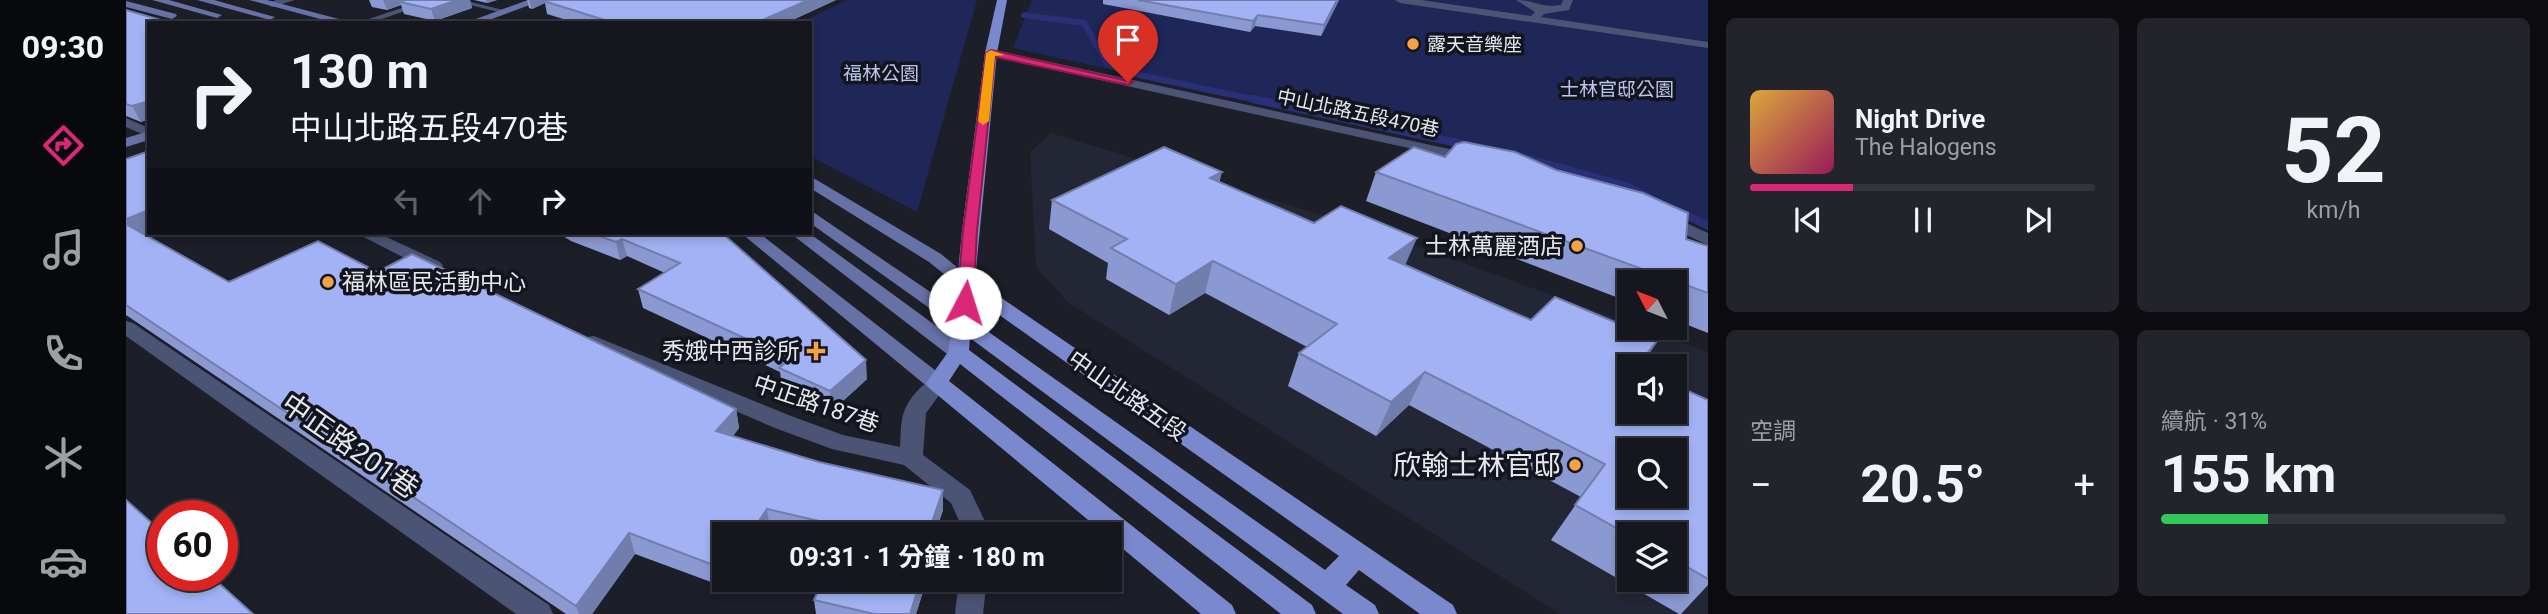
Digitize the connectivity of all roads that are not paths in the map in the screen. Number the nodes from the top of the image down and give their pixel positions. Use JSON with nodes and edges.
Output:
{"nodes":[{"id":1,"x":157,"y":0,"type":"edge"},
{"id":2,"x":202,"y":0,"type":"edge"},
{"id":3,"x":254,"y":0,"type":"edge"},
{"id":4,"x":289,"y":0,"type":"edge"},
{"id":5,"x":433,"y":0,"type":"edge"},
{"id":6,"x":453,"y":0,"type":"edge"},
{"id":7,"x":1002,"y":0,"type":"edge"},
{"id":8,"x":1400,"y":0,"type":"edge"},
{"id":9,"x":1521,"y":0,"type":"edge"},
{"id":10,"x":1569,"y":0,"type":"edge"},
{"id":11,"x":126,"y":4,"type":"edge"},
{"id":12,"x":272,"y":4,"type":"junction"},
{"id":13,"x":541,"y":5,"type":"edge"},
{"id":14,"x":1537,"y":15,"type":"junction"},
{"id":15,"x":504,"y":17,"type":"edge"},
{"id":16,"x":279,"y":19,"type":"dead end"},
{"id":17,"x":185,"y":20,"type":"dead end"},
{"id":18,"x":239,"y":21,"type":"edge"},
{"id":19,"x":341,"y":21,"type":"edge"},
{"id":20,"x":367,"y":21,"type":"edge"},
{"id":21,"x":481,"y":21,"type":"edge"},
{"id":22,"x":1708,"y":45,"type":"edge"},
{"id":23,"x":991,"y":53,"type":"junction"},
{"id":24,"x":126,"y":122,"type":"edge"},
{"id":25,"x":147,"y":133,"type":"edge"},
{"id":26,"x":147,"y":135,"type":"edge"},
{"id":27,"x":126,"y":143,"type":"edge"},
{"id":28,"x":147,"y":152,"type":"edge"},
{"id":29,"x":126,"y":159,"type":"edge"},
{"id":30,"x":1482,"y":160,"type":"edge"},
{"id":31,"x":812,"y":182,"type":"edge"},
{"id":32,"x":812,"y":216,"type":"edge"},
{"id":33,"x":1651,"y":218,"type":"edge"},
{"id":34,"x":369,"y":235,"type":"edge"},
{"id":35,"x":752,"y":235,"type":"edge"},
{"id":36,"x":801,"y":235,"type":"edge"},
{"id":37,"x":1708,"y":240,"type":"edge"},
{"id":38,"x":451,"y":275,"type":"edge"},
{"id":39,"x":967,"y":283,"type":"junction"},
{"id":40,"x":963,"y":323,"type":"junction"},
{"id":41,"x":126,"y":327,"type":"edge"},
{"id":42,"x":575,"y":334,"type":"edge"},
{"id":43,"x":958,"y":352,"type":"junction"},
{"id":44,"x":937,"y":383,"type":"junction"},
{"id":45,"x":911,"y":458,"type":"junction"},
{"id":46,"x":972,"y":522,"type":"edge"},
{"id":47,"x":1357,"y":554,"type":"junction"},
{"id":48,"x":1327,"y":587,"type":"junction"},
{"id":49,"x":972,"y":592,"type":"edge"},
{"id":50,"x":1289,"y":610,"type":"edge"},
{"id":51,"x":540,"y":614,"type":"edge"},
{"id":52,"x":969,"y":614,"type":"edge"},
{"id":53,"x":1222,"y":614,"type":"edge"},
{"id":54,"x":1365,"y":614,"type":"edge"},
{"id":55,"x":1443,"y":614,"type":"edge"}],
"edges":[{"from":1,"to":18,"type":"main road"},
{"from":2,"to":16,"type":"main road"},
{"from":3,"to":12,"type":"main road"},
{"from":4,"to":12,"type":"street"},
{"from":5,"to":20,"type":"lane"},
{"from":6,"to":15,"type":"lane"},
{"from":7,"to":23,"type":"main road"},
{"from":8,"to":14,"type":"street"},
{"from":9,"to":14,"type":"street"},
{"from":10,"to":14,"type":"street"},
{"from":11,"to":17,"type":"main road"},
{"from":12,"to":19,"type":"main road"},
{"from":13,"to":15,"type":"main road"},
{"from":14,"to":22,"type":"street"},
{"from":15,"to":21,"type":"main road"},
{"from":23,"to":30,"type":"street","name":"中山北路五段470巷"},
{"from":23,"to":39,"type":"main road"},
{"from":24,"to":25,"type":"street"},
{"from":26,"to":27,"type":"main road"},
{"from":28,"to":29,"type":"main road"},
{"from":31,"to":39,"type":"main road","name":"中山北路五段"},
{"from":32,"to":40,"type":"main road","name":"中山北路五段"},
{"from":33,"to":37,"type":"street"},
{"from":34,"to":38,"type":"street"},
{"from":35,"to":44,"type":"main road"},
{"from":36,"to":43,"type":"main road"},
{"from":39,"to":40,"type":"main road"},
{"from":39,"to":47,"type":"main road","name":"中山北路五段"},
{"from":40,"to":43,"type":"main road"},
{"from":40,"to":48,"type":"main road","name":"中山北路五段"},
{"from":41,"to":51,"type":"street","name":"中正路201巷"},
{"from":42,"to":45,"type":"street","name":"中正路187巷"},
{"from":43,"to":44,"type":"main road"},
{"from":43,"to":50,"type":"main road"},
{"from":44,"to":45,"type":"street"},
{"from":44,"to":53,"type":"main road"},
{"from":45,"to":46,"type":"street"},
{"from":47,"to":48,"type":"main road"},
{"from":47,"to":55,"type":"main road","name":"中山北路五段"},
{"from":48,"to":54,"type":"main road","name":"中山北路五段"},
{"from":49,"to":52,"type":"street"}]}
